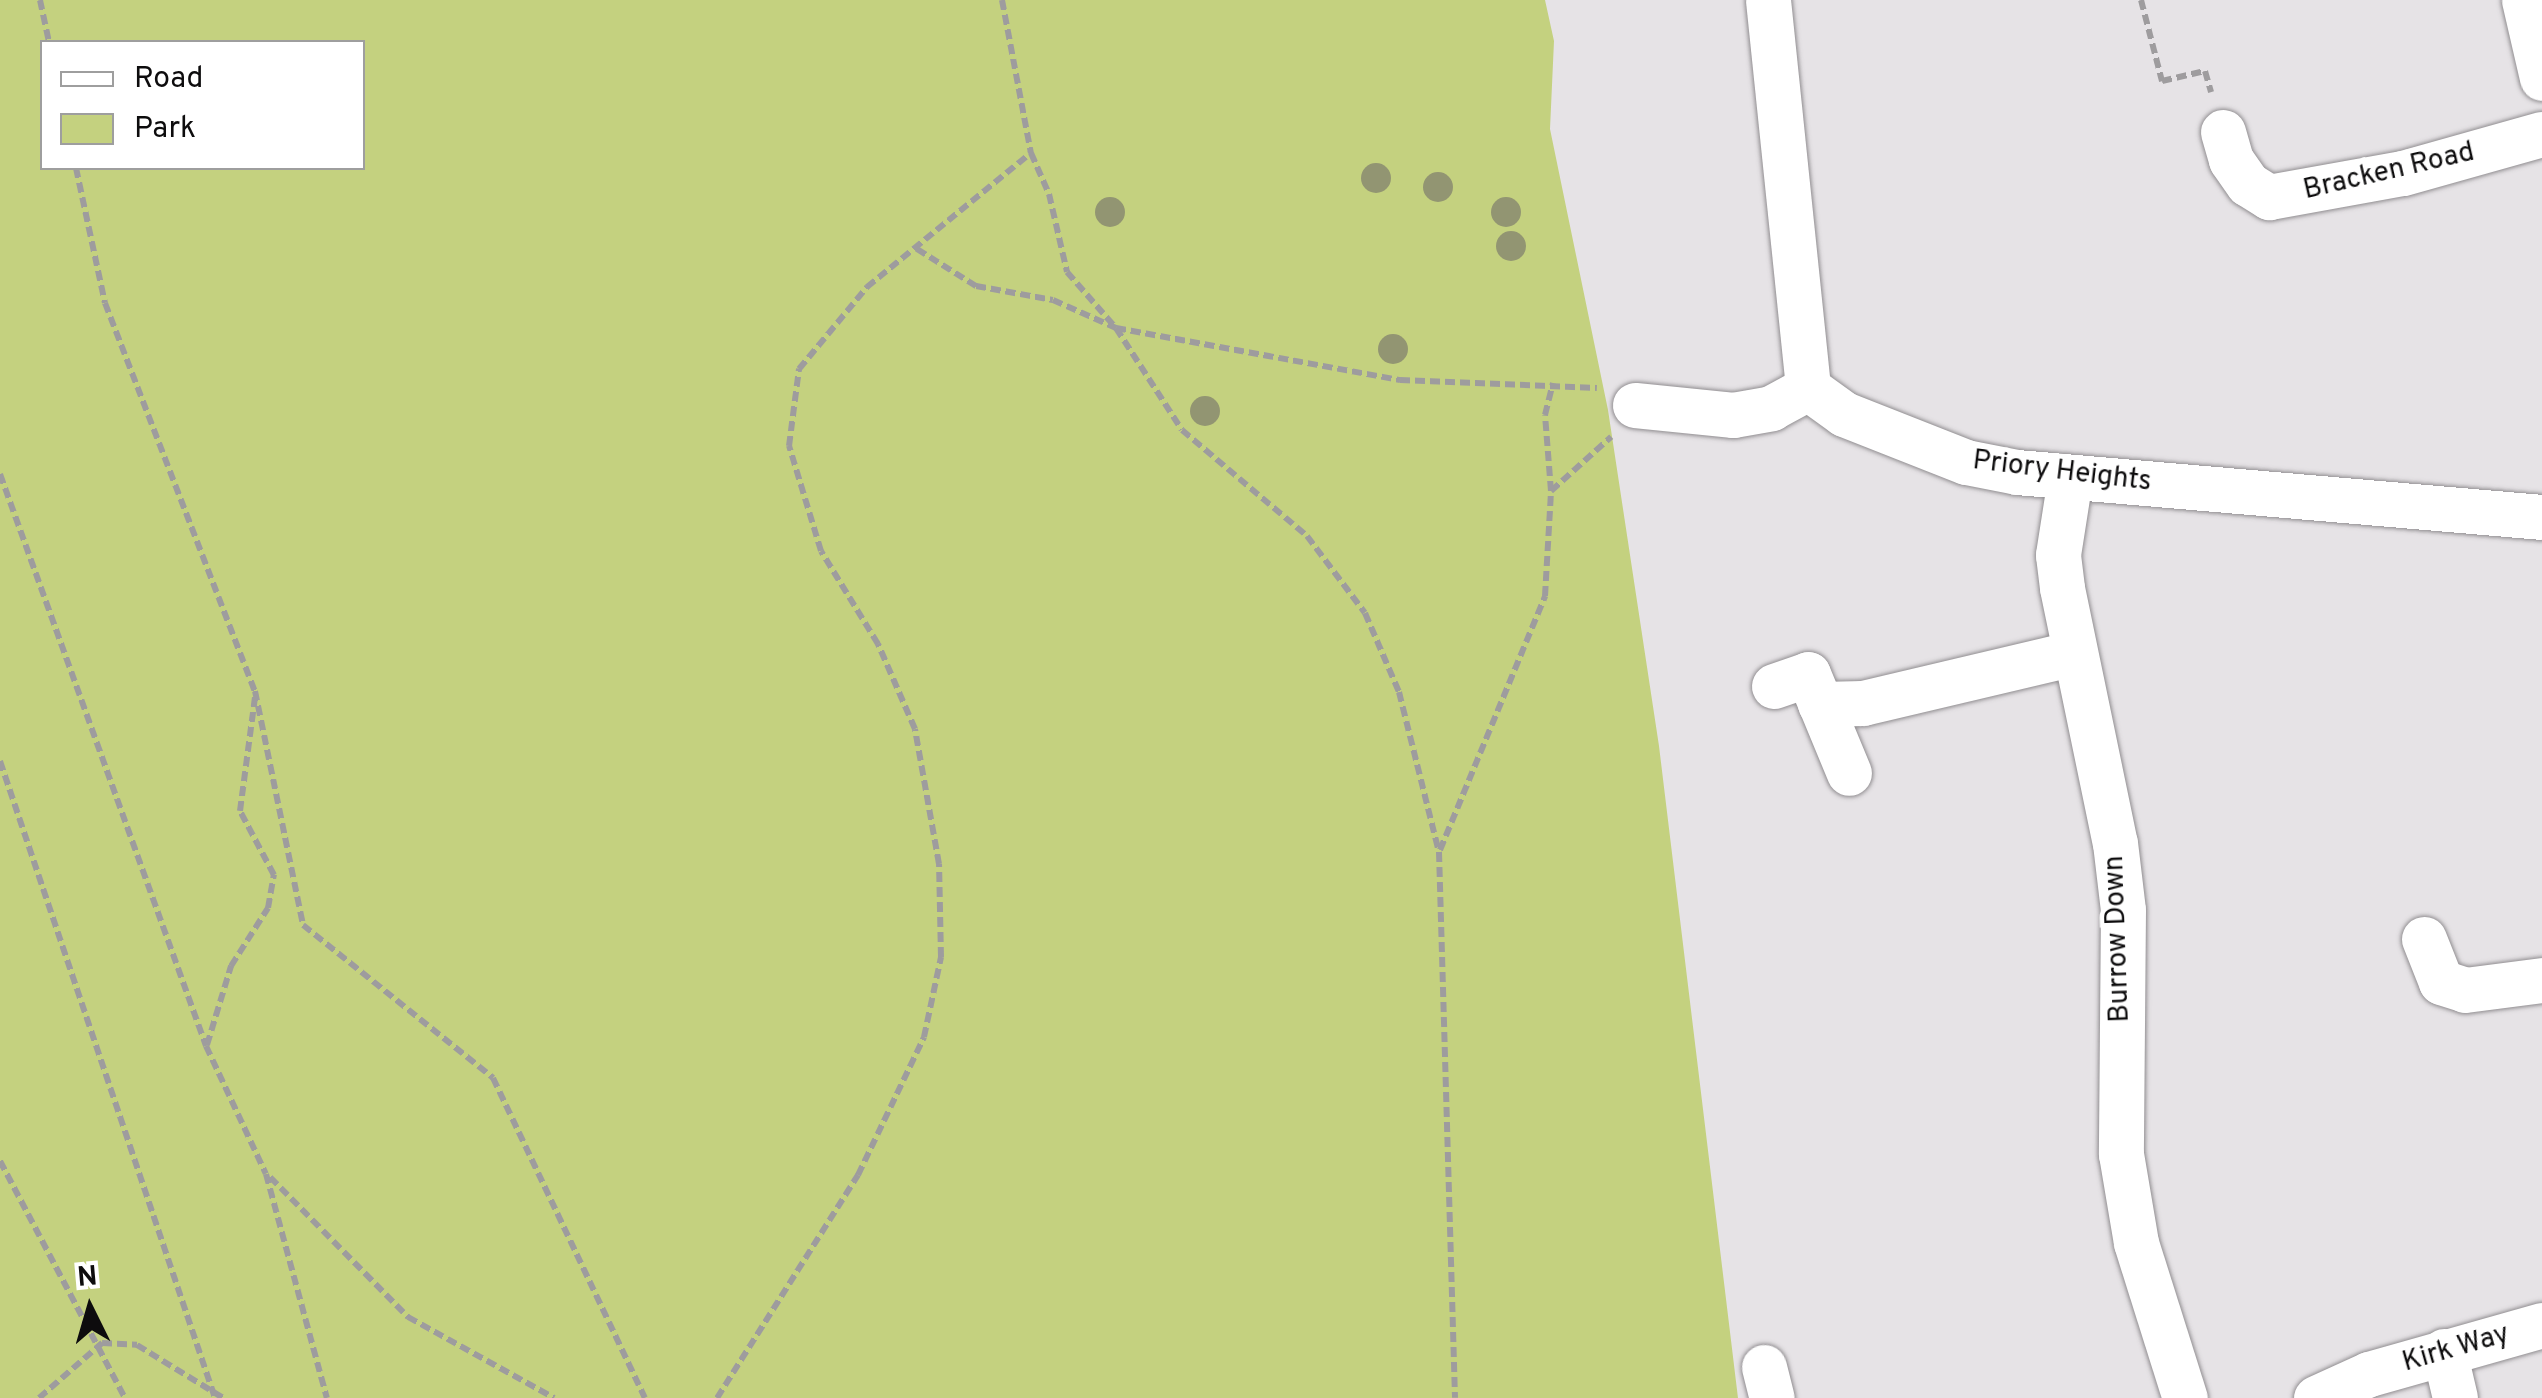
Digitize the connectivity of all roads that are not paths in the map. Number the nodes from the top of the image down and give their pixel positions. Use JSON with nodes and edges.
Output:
{"nodes":[{"id":1,"x":1768,"y":0,"type":"edge"},
{"id":2,"x":2524,"y":0,"type":"edge"},
{"id":3,"x":2541,"y":69,"type":"edge"},
{"id":4,"x":2223,"y":132,"type":"road end"},
{"id":5,"x":2542,"y":134,"type":"edge"},
{"id":6,"x":1808,"y":388,"type":"junction"},
{"id":7,"x":1635,"y":404,"type":"road end"},
{"id":8,"x":2070,"y":478,"type":"junction"},
{"id":9,"x":2542,"y":517,"type":"edge"},
{"id":10,"x":2074,"y":652,"type":"junction"},
{"id":11,"x":1774,"y":686,"type":"dead end"},
{"id":12,"x":1820,"y":704,"type":"junction"},
{"id":13,"x":1850,"y":773,"type":"dead end"},
{"id":14,"x":2424,"y":939,"type":"dead end"},
{"id":15,"x":2542,"y":980,"type":"edge"},
{"id":16,"x":2542,"y":1325,"type":"edge"},
{"id":17,"x":2444,"y":1351,"type":"junction"},
{"id":18,"x":2185,"y":1398,"type":"edge"},
{"id":19,"x":2316,"y":1398,"type":"edge"},
{"id":20,"x":2455,"y":1398,"type":"edge"}],
"edges":[{"from":1,"to":6,"type":"street"},
{"from":2,"to":3,"type":"street"},
{"from":4,"to":5,"type":"street","name":"Bracken Road"},
{"from":6,"to":7,"type":"street"},
{"from":6,"to":8,"type":"street","name":"Priory Heights"},
{"from":8,"to":9,"type":"street","name":"Priory Heights"},
{"from":8,"to":10,"type":"street","name":"Burrow Down"},
{"from":10,"to":12,"type":"street"},
{"from":10,"to":18,"type":"street","name":"Burrow Down"},
{"from":11,"to":12,"type":"street"},
{"from":12,"to":13,"type":"street"},
{"from":14,"to":15,"type":"street"},
{"from":16,"to":17,"type":"street","name":"Kirk Way"},
{"from":17,"to":19,"type":"street","name":"Kirk Way"},
{"from":17,"to":20,"type":"street"}]}
